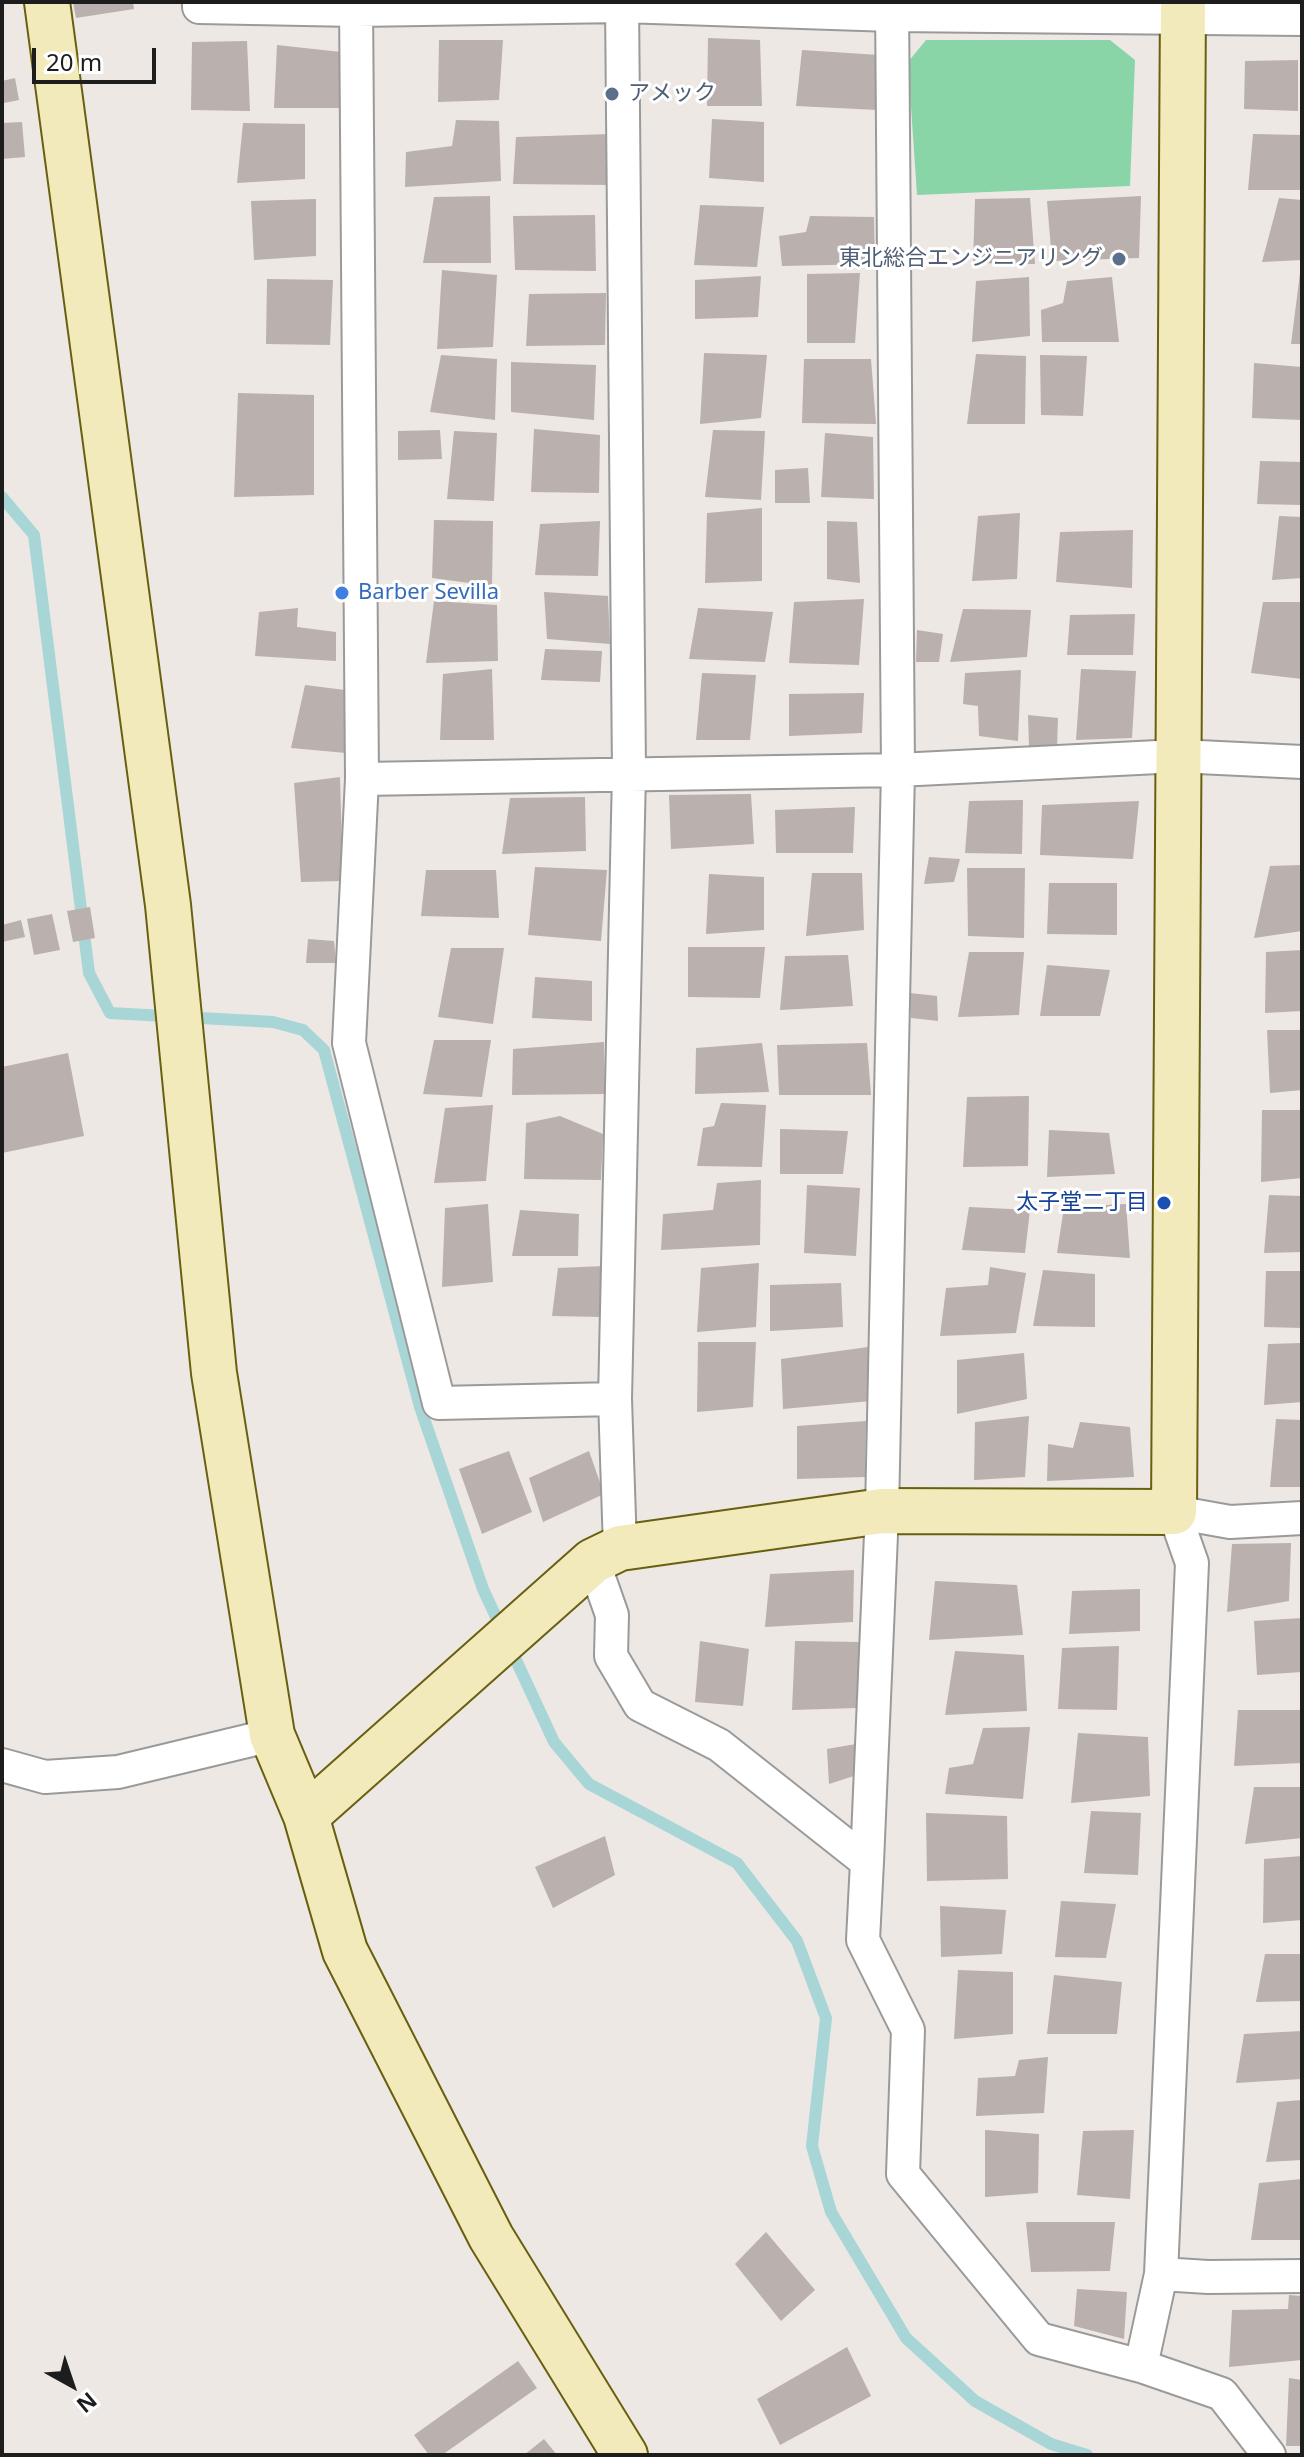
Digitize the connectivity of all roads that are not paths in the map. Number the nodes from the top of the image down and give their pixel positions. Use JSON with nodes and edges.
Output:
{"nodes":[{"id":1,"x":47,"y":2,"type":"edge"},
{"id":2,"x":199,"y":2,"type":"edge"},
{"id":3,"x":622,"y":4,"type":"edge"},
{"id":4,"x":356,"y":6,"type":"edge"},
{"id":5,"x":892,"y":8,"type":"edge"},
{"id":6,"x":1183,"y":10,"type":"edge"},
{"id":7,"x":1302,"y":19,"type":"edge"},
{"id":8,"x":1178,"y":756,"type":"junction"},
{"id":9,"x":1302,"y":762,"type":"edge"},
{"id":10,"x":898,"y":770,"type":"junction"},
{"id":11,"x":629,"y":773,"type":"junction"},
{"id":12,"x":362,"y":779,"type":"junction"},
{"id":13,"x":615,"y":1399,"type":"junction"},
{"id":14,"x":882,"y":1511,"type":"junction"},
{"id":15,"x":1174,"y":1512,"type":"junction"},
{"id":16,"x":1302,"y":1518,"type":"edge"},
{"id":17,"x":607,"y":1555,"type":"junction"},
{"id":18,"x":272,"y":1735,"type":"junction"},
{"id":19,"x":2,"y":1765,"type":"edge"},
{"id":20,"x":306,"y":1816,"type":"junction"},
{"id":21,"x":867,"y":1862,"type":"junction"},
{"id":22,"x":1161,"y":2274,"type":"junction"},
{"id":23,"x":1302,"y":2276,"type":"edge"},
{"id":24,"x":1141,"y":2366,"type":"junction"},
{"id":25,"x":625,"y":2455,"type":"edge"},
{"id":26,"x":1269,"y":2455,"type":"edge"}],
"edges":[{"from":1,"to":18,"type":"street"},
{"from":2,"to":4,"type":"street"},
{"from":3,"to":4,"type":"street"},
{"from":3,"to":5,"type":"street"},
{"from":3,"to":11,"type":"street"},
{"from":4,"to":12,"type":"street"},
{"from":5,"to":6,"type":"street"},
{"from":5,"to":10,"type":"street"},
{"from":6,"to":7,"type":"street"},
{"from":6,"to":8,"type":"street"},
{"from":8,"to":9,"type":"street"},
{"from":8,"to":10,"type":"street"},
{"from":8,"to":15,"type":"street"},
{"from":10,"to":11,"type":"street"},
{"from":10,"to":14,"type":"street"},
{"from":11,"to":12,"type":"street"},
{"from":11,"to":13,"type":"street"},
{"from":12,"to":13,"type":"street"},
{"from":13,"to":17,"type":"street"},
{"from":14,"to":15,"type":"street"},
{"from":14,"to":17,"type":"street"},
{"from":14,"to":21,"type":"street"},
{"from":15,"to":16,"type":"street"},
{"from":15,"to":22,"type":"street"},
{"from":17,"to":20,"type":"street"},
{"from":17,"to":21,"type":"street"},
{"from":18,"to":19,"type":"street"},
{"from":18,"to":20,"type":"street"},
{"from":20,"to":25,"type":"street"},
{"from":21,"to":24,"type":"street"},
{"from":22,"to":23,"type":"street"},
{"from":22,"to":24,"type":"street"},
{"from":24,"to":26,"type":"street"}]}
